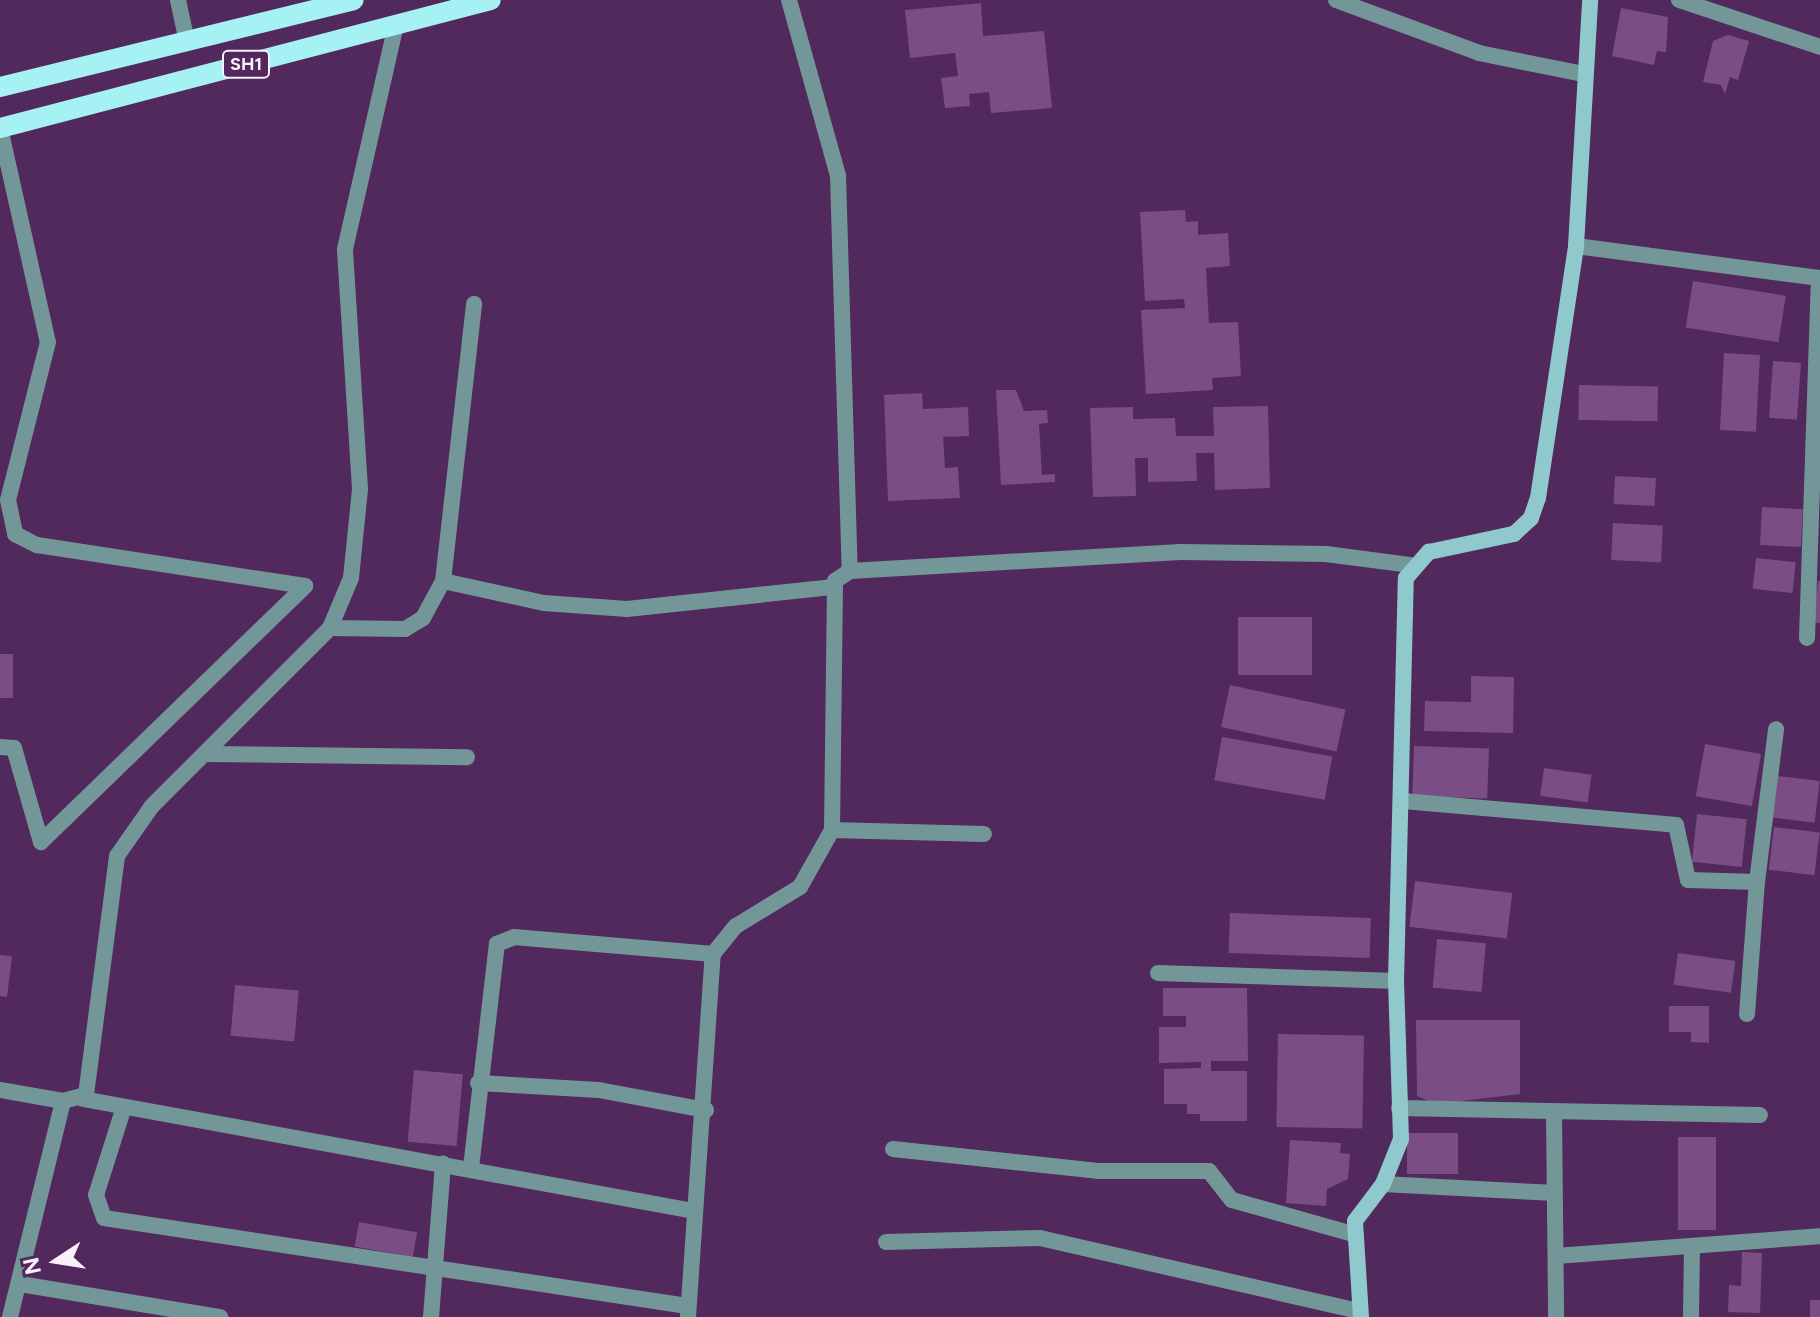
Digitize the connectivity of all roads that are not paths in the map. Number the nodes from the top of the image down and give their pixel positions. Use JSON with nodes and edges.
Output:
{"nodes":[{"id":1,"x":178,"y":0,"type":"edge"},
{"id":2,"x":353,"y":0,"type":"edge"},
{"id":3,"x":491,"y":0,"type":"edge"},
{"id":4,"x":789,"y":0,"type":"edge"},
{"id":5,"x":1336,"y":0,"type":"edge"},
{"id":6,"x":1590,"y":0,"type":"edge"},
{"id":7,"x":1685,"y":1,"type":"edge"},
{"id":8,"x":396,"y":25,"type":"junction"},
{"id":9,"x":187,"y":42,"type":"junction"},
{"id":10,"x":1820,"y":47,"type":"edge"},
{"id":11,"x":1583,"y":74,"type":"junction"},
{"id":12,"x":0,"y":87,"type":"edge"},
{"id":13,"x":0,"y":128,"type":"edge"},
{"id":14,"x":1576,"y":246,"type":"junction"},
{"id":15,"x":1819,"y":278,"type":"edge"},
{"id":16,"x":474,"y":304,"type":"dead end"},
{"id":17,"x":1411,"y":565,"type":"junction"},
{"id":18,"x":850,"y":571,"type":"junction"},
{"id":19,"x":443,"y":581,"type":"junction"},
{"id":20,"x":832,"y":587,"type":"junction"},
{"id":21,"x":330,"y":628,"type":"junction"},
{"id":22,"x":1807,"y":638,"type":"dead end"},
{"id":23,"x":1776,"y":729,"type":"dead end"},
{"id":24,"x":0,"y":747,"type":"edge"},
{"id":25,"x":205,"y":754,"type":"junction"},
{"id":26,"x":467,"y":757,"type":"dead end"},
{"id":27,"x":1403,"y":801,"type":"junction"},
{"id":28,"x":832,"y":830,"type":"junction"},
{"id":29,"x":984,"y":834,"type":"dead end"},
{"id":30,"x":1757,"y":882,"type":"junction"},
{"id":31,"x":713,"y":954,"type":"junction"},
{"id":32,"x":1158,"y":973,"type":"dead end"},
{"id":33,"x":1396,"y":981,"type":"junction"},
{"id":34,"x":1747,"y":1014,"type":"dead end"},
{"id":35,"x":478,"y":1083,"type":"junction"},
{"id":36,"x":0,"y":1090,"type":"edge"},
{"id":37,"x":83,"y":1099,"type":"junction"},
{"id":38,"x":63,"y":1101,"type":"junction"},
{"id":39,"x":1399,"y":1108,"type":"junction"},
{"id":40,"x":123,"y":1110,"type":"junction"},
{"id":41,"x":706,"y":1110,"type":"junction"},
{"id":42,"x":1554,"y":1114,"type":"junction"},
{"id":43,"x":1760,"y":1115,"type":"dead end"},
{"id":44,"x":893,"y":1149,"type":"dead end"},
{"id":45,"x":443,"y":1163,"type":"junction"},
{"id":46,"x":471,"y":1168,"type":"junction"},
{"id":47,"x":1383,"y":1184,"type":"junction"},
{"id":48,"x":1552,"y":1193,"type":"junction"},
{"id":49,"x":694,"y":1211,"type":"junction"},
{"id":50,"x":1353,"y":1234,"type":"junction"},
{"id":51,"x":1820,"y":1236,"type":"edge"},
{"id":52,"x":886,"y":1242,"type":"dead end"},
{"id":53,"x":1692,"y":1247,"type":"junction"},
{"id":54,"x":1556,"y":1256,"type":"junction"},
{"id":55,"x":435,"y":1271,"type":"junction"},
{"id":56,"x":20,"y":1284,"type":"junction"},
{"id":57,"x":688,"y":1312,"type":"edge"},
{"id":58,"x":1361,"y":1314,"type":"edge"},
{"id":59,"x":10,"y":1317,"type":"edge"},
{"id":60,"x":220,"y":1317,"type":"edge"},
{"id":61,"x":431,"y":1317,"type":"edge"},
{"id":62,"x":1556,"y":1317,"type":"edge"},
{"id":63,"x":1691,"y":1317,"type":"edge"}],
"edges":[{"from":1,"to":9,"type":"street"},
{"from":2,"to":9,"type":"main road","number":"SH1"},
{"from":3,"to":8,"type":"main road","number":"SH1"},
{"from":4,"to":18,"type":"street"},
{"from":5,"to":11,"type":"street"},
{"from":6,"to":11,"type":"street"},
{"from":7,"to":10,"type":"street"},
{"from":8,"to":13,"type":"main road","number":"SH1"},
{"from":8,"to":21,"type":"street"},
{"from":9,"to":12,"type":"main road","number":"SH1"},
{"from":11,"to":14,"type":"street"},
{"from":13,"to":24,"type":"street"},
{"from":14,"to":15,"type":"street"},
{"from":14,"to":17,"type":"street"},
{"from":15,"to":22,"type":"street"},
{"from":16,"to":19,"type":"street"},
{"from":17,"to":18,"type":"street"},
{"from":17,"to":27,"type":"street"},
{"from":18,"to":20,"type":"street"},
{"from":19,"to":20,"type":"street"},
{"from":19,"to":21,"type":"street"},
{"from":20,"to":28,"type":"street"},
{"from":21,"to":25,"type":"street"},
{"from":23,"to":30,"type":"street"},
{"from":25,"to":26,"type":"street"},
{"from":25,"to":37,"type":"street"},
{"from":27,"to":30,"type":"street"},
{"from":27,"to":33,"type":"street"},
{"from":28,"to":29,"type":"street"},
{"from":28,"to":31,"type":"street"},
{"from":30,"to":34,"type":"street"},
{"from":31,"to":35,"type":"street"},
{"from":31,"to":41,"type":"street"},
{"from":32,"to":33,"type":"street"},
{"from":33,"to":39,"type":"street"},
{"from":35,"to":41,"type":"street"},
{"from":35,"to":46,"type":"street"},
{"from":36,"to":38,"type":"street"},
{"from":37,"to":38,"type":"street"},
{"from":37,"to":40,"type":"street"},
{"from":38,"to":56,"type":"street"},
{"from":39,"to":42,"type":"street"},
{"from":39,"to":47,"type":"street"},
{"from":40,"to":45,"type":"street"},
{"from":40,"to":55,"type":"street"},
{"from":41,"to":49,"type":"street"},
{"from":42,"to":43,"type":"street"},
{"from":42,"to":48,"type":"street"},
{"from":44,"to":50,"type":"street"},
{"from":45,"to":46,"type":"street"},
{"from":45,"to":55,"type":"street"},
{"from":46,"to":49,"type":"street"},
{"from":47,"to":48,"type":"street"},
{"from":47,"to":50,"type":"street"},
{"from":48,"to":54,"type":"street"},
{"from":49,"to":57,"type":"street"},
{"from":50,"to":58,"type":"street"},
{"from":51,"to":53,"type":"street"},
{"from":52,"to":58,"type":"street"},
{"from":53,"to":54,"type":"street"},
{"from":53,"to":63,"type":"street"},
{"from":54,"to":62,"type":"street"},
{"from":55,"to":57,"type":"street"},
{"from":55,"to":61,"type":"street"},
{"from":56,"to":59,"type":"street"},
{"from":56,"to":60,"type":"street"}]}
